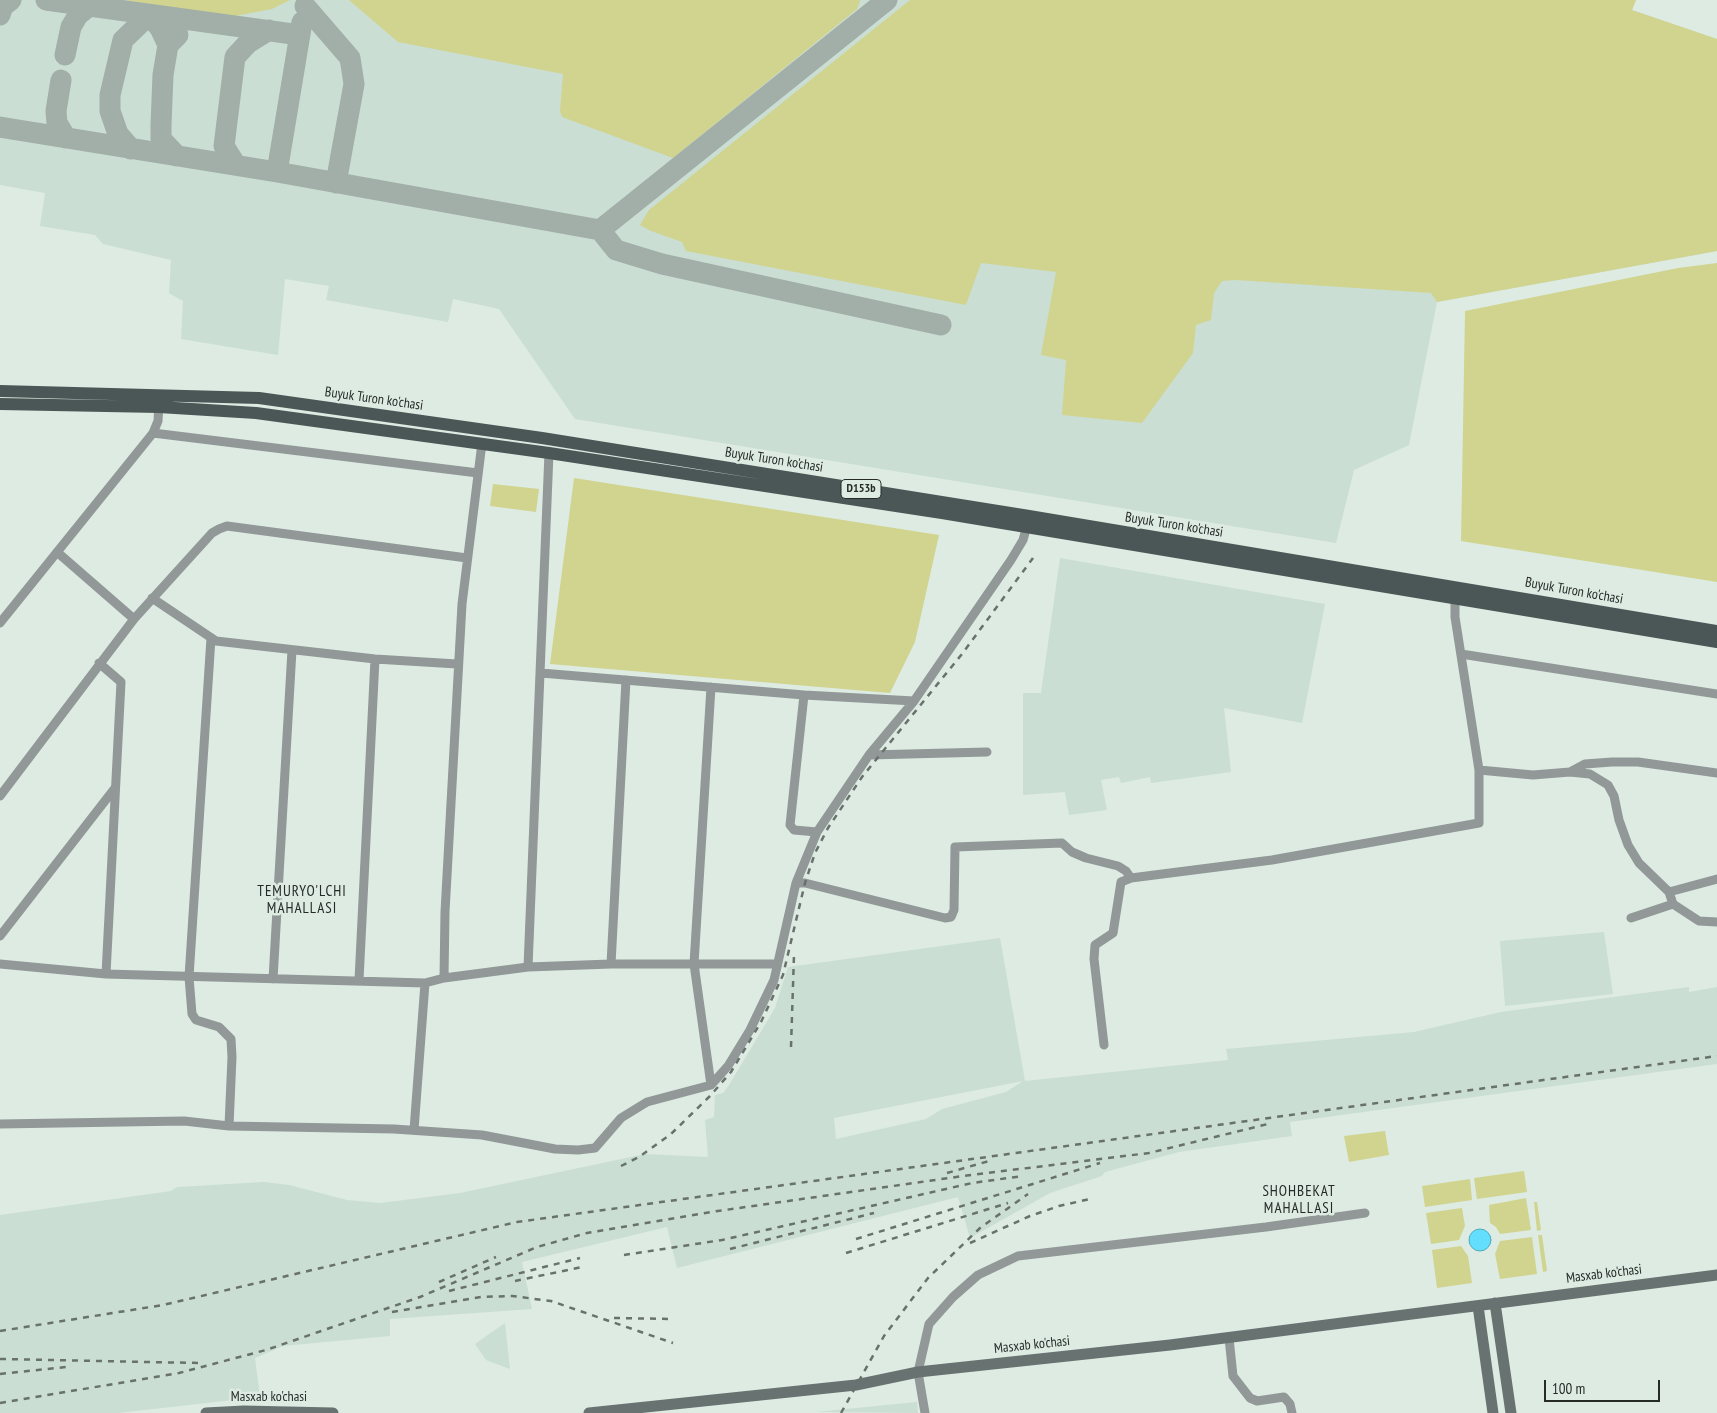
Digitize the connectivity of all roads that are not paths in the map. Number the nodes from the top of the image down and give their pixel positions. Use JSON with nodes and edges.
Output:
{"nodes":[{"id":1,"x":0,"y":391,"type":"edge"},
{"id":2,"x":160,"y":401,"type":"junction"},
{"id":3,"x":0,"y":404,"type":"edge"},
{"id":4,"x":153,"y":433,"type":"junction"},
{"id":5,"x":482,"y":443,"type":"junction"},
{"id":6,"x":549,"y":452,"type":"junction"},
{"id":7,"x":478,"y":473,"type":"junction"},
{"id":8,"x":1028,"y":522,"type":"junction"},
{"id":9,"x":57,"y":552,"type":"junction"},
{"id":10,"x":467,"y":558,"type":"junction"},
{"id":11,"x":152,"y":598,"type":"junction"},
{"id":12,"x":1455,"y":598,"type":"junction"},
{"id":13,"x":134,"y":619,"type":"junction"},
{"id":14,"x":0,"y":623,"type":"edge"},
{"id":15,"x":1717,"y":631,"type":"edge"},
{"id":16,"x":211,"y":638,"type":"junction"},
{"id":17,"x":1717,"y":642,"type":"edge"},
{"id":18,"x":292,"y":650,"type":"junction"},
{"id":19,"x":1461,"y":654,"type":"junction"},
{"id":20,"x":375,"y":659,"type":"junction"},
{"id":21,"x":99,"y":663,"type":"junction"},
{"id":22,"x":458,"y":664,"type":"junction"},
{"id":23,"x":541,"y":672,"type":"junction"},
{"id":24,"x":626,"y":680,"type":"junction"},
{"id":25,"x":711,"y":687,"type":"junction"},
{"id":26,"x":1717,"y":694,"type":"edge"},
{"id":27,"x":804,"y":695,"type":"junction"},
{"id":28,"x":914,"y":701,"type":"junction"},
{"id":29,"x":987,"y":752,"type":"dead end"},
{"id":30,"x":869,"y":755,"type":"junction"},
{"id":31,"x":1478,"y":770,"type":"junction"},
{"id":32,"x":1570,"y":772,"type":"junction"},
{"id":33,"x":1717,"y":773,"type":"edge"},
{"id":34,"x":115,"y":788,"type":"junction"},
{"id":35,"x":0,"y":796,"type":"edge"},
{"id":36,"x":817,"y":832,"type":"junction"},
{"id":37,"x":1131,"y":878,"type":"junction"},
{"id":38,"x":1717,"y":879,"type":"edge"},
{"id":39,"x":796,"y":883,"type":"junction"},
{"id":40,"x":1669,"y":892,"type":"junction"},
{"id":41,"x":1673,"y":904,"type":"junction"},
{"id":42,"x":1631,"y":918,"type":"dead end"},
{"id":43,"x":1717,"y":922,"type":"edge"},
{"id":44,"x":0,"y":936,"type":"edge"},
{"id":45,"x":0,"y":964,"type":"edge"},
{"id":46,"x":611,"y":964,"type":"junction"},
{"id":47,"x":694,"y":964,"type":"junction"},
{"id":48,"x":776,"y":964,"type":"junction"},
{"id":49,"x":528,"y":967,"type":"junction"},
{"id":50,"x":106,"y":974,"type":"junction"},
{"id":51,"x":189,"y":977,"type":"junction"},
{"id":52,"x":444,"y":978,"type":"junction"},
{"id":53,"x":273,"y":979,"type":"junction"},
{"id":54,"x":359,"y":980,"type":"junction"},
{"id":55,"x":425,"y":983,"type":"junction"},
{"id":56,"x":1104,"y":1045,"type":"dead end"},
{"id":57,"x":711,"y":1085,"type":"junction"},
{"id":58,"x":0,"y":1124,"type":"edge"},
{"id":59,"x":229,"y":1126,"type":"junction"},
{"id":60,"x":414,"y":1130,"type":"junction"},
{"id":61,"x":1366,"y":1213,"type":"dead end"},
{"id":62,"x":1717,"y":1275,"type":"edge"},
{"id":63,"x":1495,"y":1303,"type":"junction"},
{"id":64,"x":1478,"y":1306,"type":"junction"},
{"id":65,"x":1229,"y":1338,"type":"junction"},
{"id":66,"x":918,"y":1372,"type":"junction"},
{"id":67,"x":206,"y":1413,"type":"edge"},
{"id":68,"x":333,"y":1413,"type":"edge"},
{"id":69,"x":590,"y":1413,"type":"edge"},
{"id":70,"x":925,"y":1413,"type":"edge"},
{"id":71,"x":1292,"y":1413,"type":"edge"},
{"id":72,"x":1493,"y":1413,"type":"edge"},
{"id":73,"x":1511,"y":1413,"type":"edge"}],
"edges":[{"from":1,"to":2,"type":"main road","name":"Buyuk Turon ko'chasi","number":"D153b"},
{"from":2,"to":3,"type":"main road","name":"Buyuk Turon ko'chasi","number":"D153b"},
{"from":2,"to":4,"type":"street"},
{"from":2,"to":5,"type":"main road","name":"Buyuk Turon ko'chasi","number":"D153b"},
{"from":2,"to":8,"type":"main road","name":"Buyuk Turon ko'chasi","number":"D153b"},
{"from":4,"to":7,"type":"street"},
{"from":4,"to":9,"type":"street"},
{"from":5,"to":6,"type":"main road","name":"Buyuk Turon ko'chasi","number":"D153b"},
{"from":5,"to":7,"type":"street"},
{"from":6,"to":8,"type":"main road","name":"Buyuk Turon ko'chasi","number":"D153b"},
{"from":6,"to":23,"type":"street"},
{"from":7,"to":10,"type":"street"},
{"from":8,"to":12,"type":"main road","name":"Buyuk Turon ko'chasi","number":"D153b"},
{"from":8,"to":15,"type":"main road","name":"Buyuk Turon ko'chasi","number":"D153b"},
{"from":8,"to":28,"type":"street"},
{"from":9,"to":13,"type":"street"},
{"from":9,"to":14,"type":"street"},
{"from":10,"to":11,"type":"street"},
{"from":10,"to":22,"type":"street"},
{"from":11,"to":13,"type":"street"},
{"from":11,"to":16,"type":"street"},
{"from":12,"to":17,"type":"main road","name":"Buyuk Turon ko'chasi","number":"D153b"},
{"from":12,"to":19,"type":"street"},
{"from":13,"to":21,"type":"street"},
{"from":16,"to":18,"type":"street"},
{"from":16,"to":51,"type":"street"},
{"from":18,"to":20,"type":"street"},
{"from":18,"to":53,"type":"street"},
{"from":19,"to":26,"type":"street"},
{"from":19,"to":31,"type":"street"},
{"from":20,"to":22,"type":"street"},
{"from":20,"to":54,"type":"street"},
{"from":21,"to":34,"type":"street"},
{"from":21,"to":35,"type":"street"},
{"from":22,"to":52,"type":"street"},
{"from":23,"to":24,"type":"street"},
{"from":23,"to":49,"type":"street"},
{"from":24,"to":25,"type":"street"},
{"from":24,"to":46,"type":"street"},
{"from":25,"to":27,"type":"street"},
{"from":25,"to":47,"type":"street"},
{"from":27,"to":28,"type":"street"},
{"from":27,"to":36,"type":"street"},
{"from":28,"to":30,"type":"street"},
{"from":29,"to":30,"type":"street"},
{"from":30,"to":36,"type":"street"},
{"from":31,"to":32,"type":"street"},
{"from":31,"to":37,"type":"street"},
{"from":32,"to":33,"type":"street"},
{"from":32,"to":40,"type":"street"},
{"from":34,"to":44,"type":"street"},
{"from":34,"to":50,"type":"street"},
{"from":36,"to":39,"type":"street"},
{"from":37,"to":39,"type":"street"},
{"from":37,"to":56,"type":"street"},
{"from":38,"to":40,"type":"street"},
{"from":39,"to":48,"type":"street"},
{"from":40,"to":41,"type":"street"},
{"from":41,"to":42,"type":"street"},
{"from":41,"to":43,"type":"street"},
{"from":45,"to":50,"type":"street"},
{"from":46,"to":47,"type":"street"},
{"from":46,"to":49,"type":"street"},
{"from":47,"to":48,"type":"street"},
{"from":47,"to":57,"type":"street"},
{"from":48,"to":57,"type":"street"},
{"from":49,"to":52,"type":"street"},
{"from":50,"to":51,"type":"street"},
{"from":51,"to":53,"type":"street"},
{"from":51,"to":59,"type":"street"},
{"from":52,"to":55,"type":"street"},
{"from":53,"to":54,"type":"street"},
{"from":54,"to":55,"type":"street"},
{"from":55,"to":60,"type":"street"},
{"from":57,"to":60,"type":"street"},
{"from":58,"to":59,"type":"street"},
{"from":59,"to":60,"type":"street"},
{"from":61,"to":66,"type":"street"},
{"from":62,"to":63,"type":"main road","name":"Masxab ko'chasi"},
{"from":63,"to":64,"type":"main road","name":"Masxab ko'chasi"},
{"from":63,"to":73,"type":"main road"},
{"from":64,"to":65,"type":"main road","name":"Masxab ko'chasi"},
{"from":64,"to":72,"type":"main road"},
{"from":65,"to":66,"type":"main road","name":"Masxab ko'chasi"},
{"from":65,"to":71,"type":"street"},
{"from":66,"to":69,"type":"main road","name":"Masxab ko'chasi"},
{"from":66,"to":70,"type":"street"},
{"from":67,"to":68,"type":"main road","name":"Masxab ko'chasi"}]}
